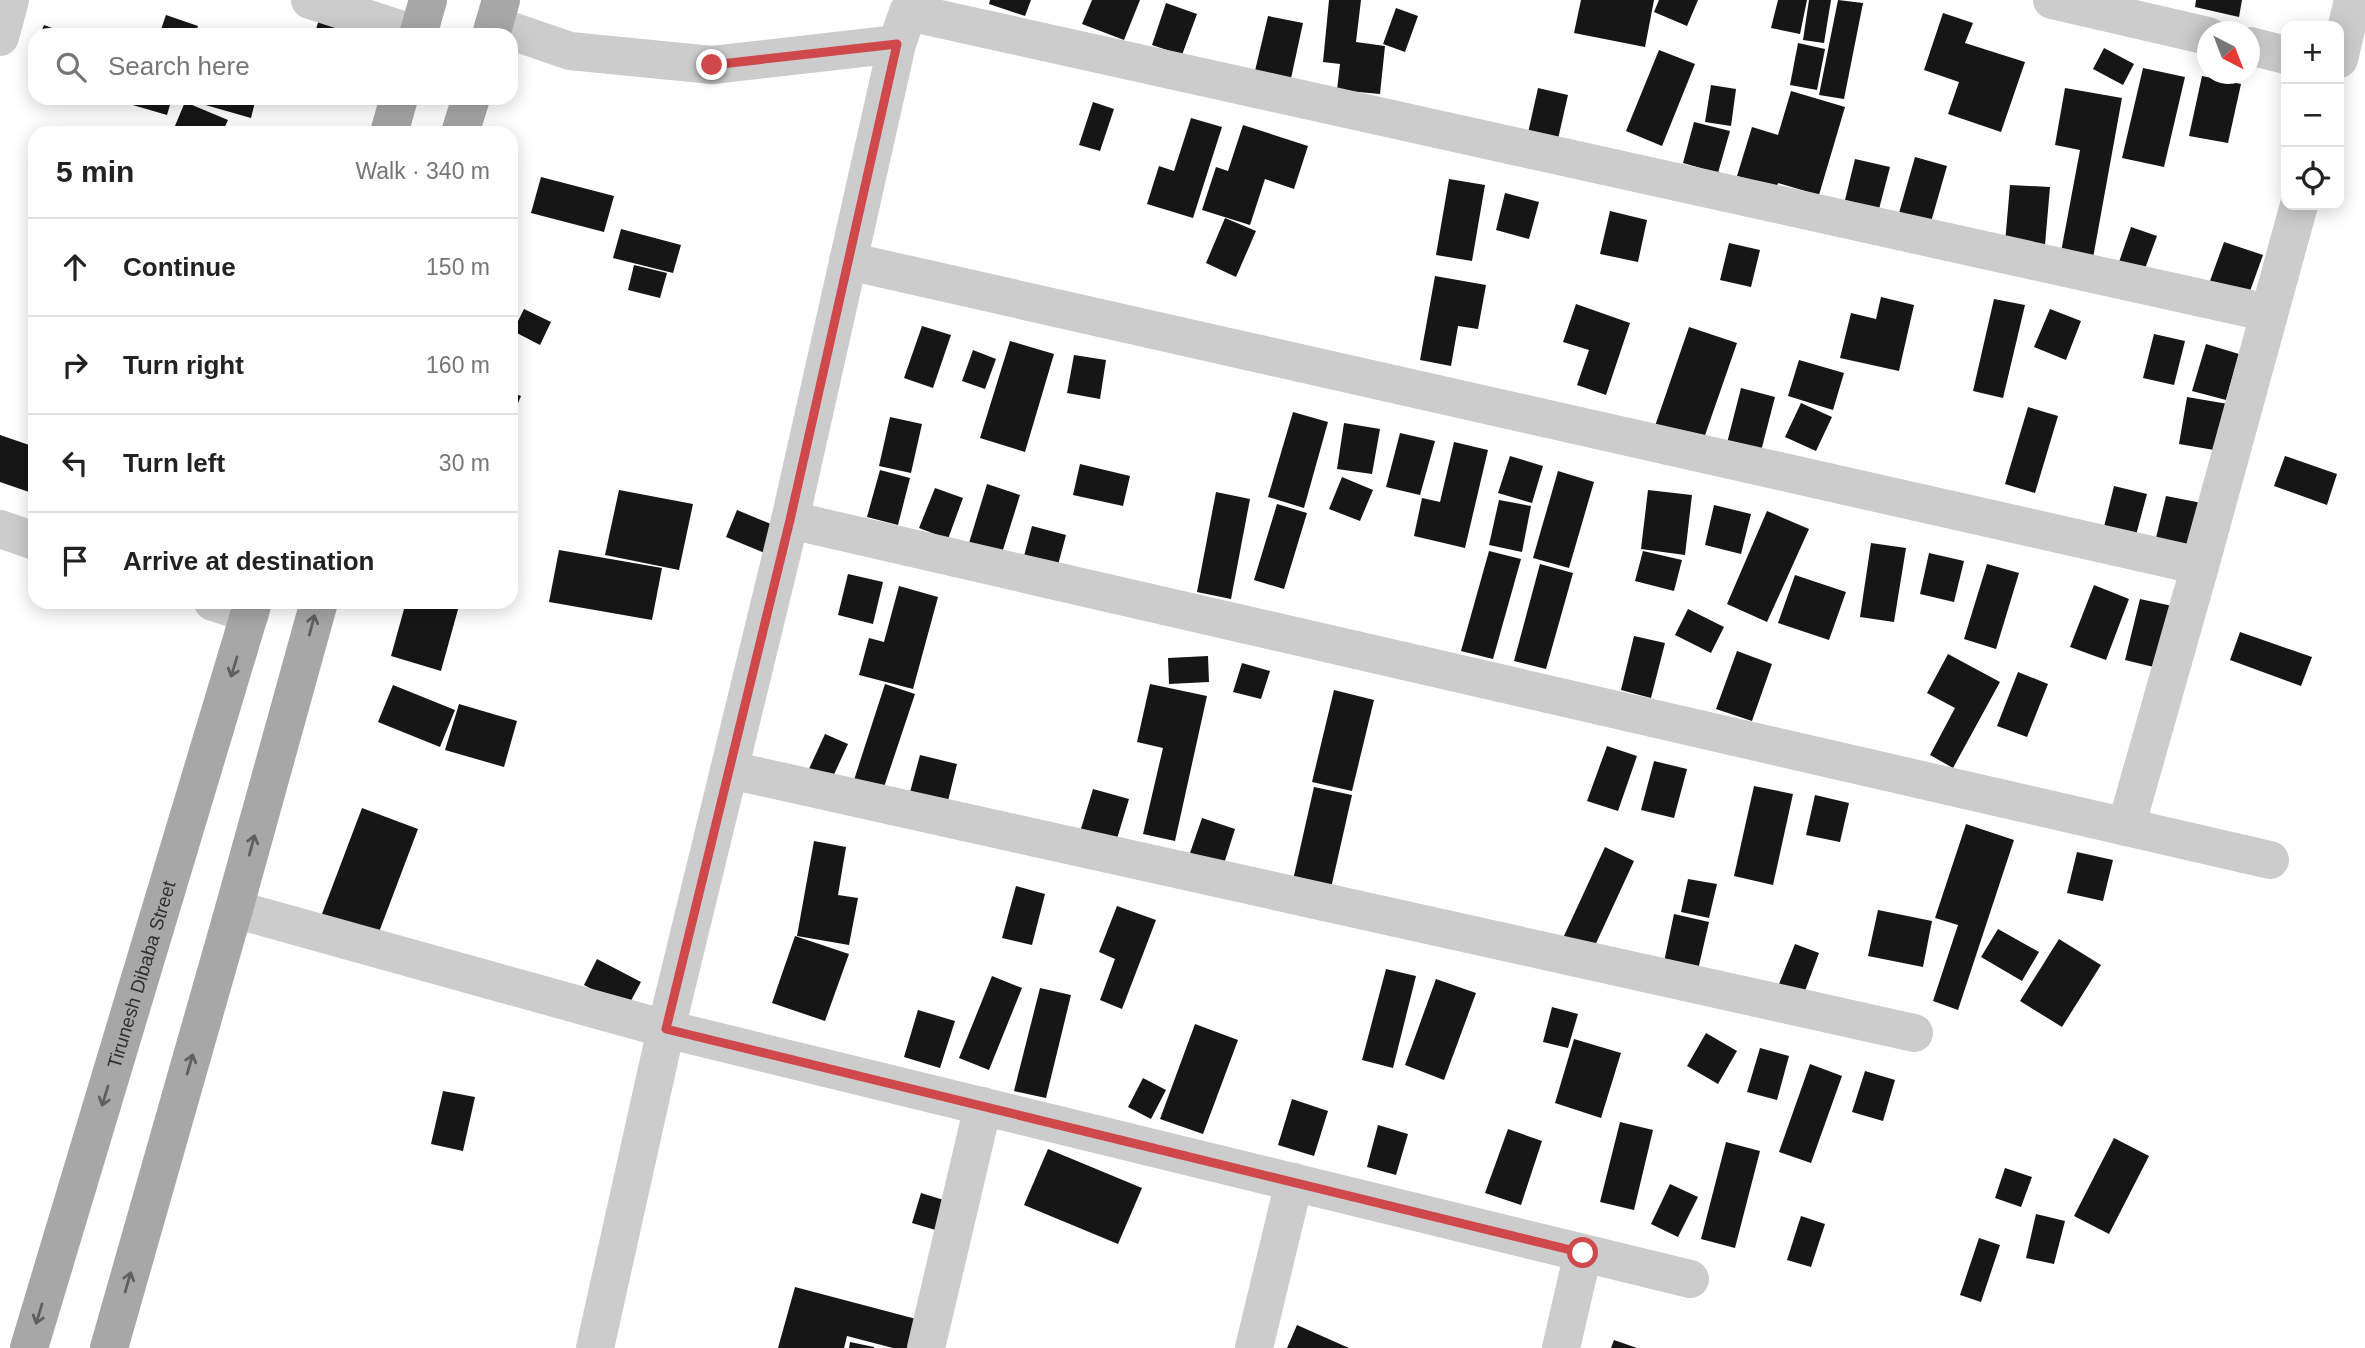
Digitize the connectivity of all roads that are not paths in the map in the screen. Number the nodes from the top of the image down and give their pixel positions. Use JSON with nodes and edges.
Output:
{"nodes":[{"id":1,"x":10,"y":0,"type":"edge"},
{"id":2,"x":310,"y":0,"type":"edge"},
{"id":3,"x":428,"y":0,"type":"edge"},
{"id":4,"x":2052,"y":0,"type":"edge"},
{"id":5,"x":2353,"y":0,"type":"edge"},
{"id":6,"x":906,"y":19,"type":"edge"},
{"id":7,"x":495,"y":20,"type":"edge"},
{"id":8,"x":396,"y":28,"type":"edge"},
{"id":9,"x":420,"y":28,"type":"edge"},
{"id":10,"x":514,"y":28,"type":"edge"},
{"id":11,"x":518,"y":30,"type":"edge"},
{"id":12,"x":2197,"y":34,"type":"edge"},
{"id":13,"x":0,"y":37,"type":"edge"},
{"id":14,"x":2344,"y":38,"type":"edge"},
{"id":15,"x":2260,"y":49,"type":"edge"},
{"id":16,"x":2281,"y":54,"type":"edge"},
{"id":17,"x":398,"y":105,"type":"edge"},
{"id":18,"x":469,"y":105,"type":"edge"},
{"id":19,"x":391,"y":126,"type":"edge"},
{"id":20,"x":462,"y":126,"type":"edge"},
{"id":21,"x":2298,"y":210,"type":"edge"},
{"id":22,"x":848,"y":261,"type":"junction"},
{"id":23,"x":2269,"y":313,"type":"junction"},
{"id":24,"x":790,"y":520,"type":"junction"},
{"id":25,"x":0,"y":529,"type":"edge"},
{"id":26,"x":28,"y":539,"type":"edge"},
{"id":27,"x":2200,"y":566,"type":"junction"},
{"id":28,"x":251,"y":609,"type":"edge"},
{"id":29,"x":317,"y":609,"type":"edge"},
{"id":30,"x":730,"y":770,"type":"junction"},
{"id":31,"x":2126,"y":827,"type":"junction"},
{"id":32,"x":2270,"y":860,"type":"dead end"},
{"id":33,"x":234,"y":909,"type":"junction"},
{"id":34,"x":666,"y":1029,"type":"junction"},
{"id":35,"x":1914,"y":1033,"type":"dead end"},
{"id":36,"x":983,"y":1106,"type":"junction"},
{"id":37,"x":1294,"y":1182,"type":"junction"},
{"id":38,"x":1583,"y":1253,"type":"junction"},
{"id":39,"x":1690,"y":1279,"type":"dead end"},
{"id":40,"x":29,"y":1348,"type":"edge"},
{"id":41,"x":109,"y":1348,"type":"edge"},
{"id":42,"x":595,"y":1348,"type":"edge"},
{"id":43,"x":926,"y":1348,"type":"edge"},
{"id":44,"x":1254,"y":1348,"type":"edge"},
{"id":45,"x":1561,"y":1348,"type":"edge"}],
"edges":[{"from":1,"to":13,"type":"street"},
{"from":2,"to":8,"type":"street"},
{"from":3,"to":9,"type":"main road"},
{"from":4,"to":12,"type":"street"},
{"from":5,"to":14,"type":"street"},
{"from":6,"to":11,"type":"street"},
{"from":6,"to":22,"type":"street"},
{"from":6,"to":23,"type":"street"},
{"from":7,"to":10,"type":"street"},
{"from":15,"to":16,"type":"street"},
{"from":17,"to":19,"type":"main road"},
{"from":18,"to":20,"type":"main road"},
{"from":21,"to":23,"type":"street"},
{"from":22,"to":24,"type":"street"},
{"from":22,"to":27,"type":"street"},
{"from":23,"to":27,"type":"street"},
{"from":24,"to":30,"type":"street"},
{"from":24,"to":31,"type":"street"},
{"from":25,"to":26,"type":"street"},
{"from":27,"to":31,"type":"street"},
{"from":28,"to":40,"type":"main road","name":"Tirunesh Dibaba Street","one_way":true},
{"from":33,"to":29,"type":"main road","one_way":true},
{"from":30,"to":34,"type":"street"},
{"from":30,"to":35,"type":"street"},
{"from":31,"to":32,"type":"street"},
{"from":33,"to":34,"type":"street"},
{"from":41,"to":33,"type":"main road","one_way":true},
{"from":34,"to":36,"type":"street"},
{"from":34,"to":42,"type":"street"},
{"from":36,"to":37,"type":"street"},
{"from":36,"to":43,"type":"street"},
{"from":37,"to":38,"type":"street"},
{"from":37,"to":44,"type":"street"},
{"from":38,"to":39,"type":"street"},
{"from":38,"to":45,"type":"street"}]}
